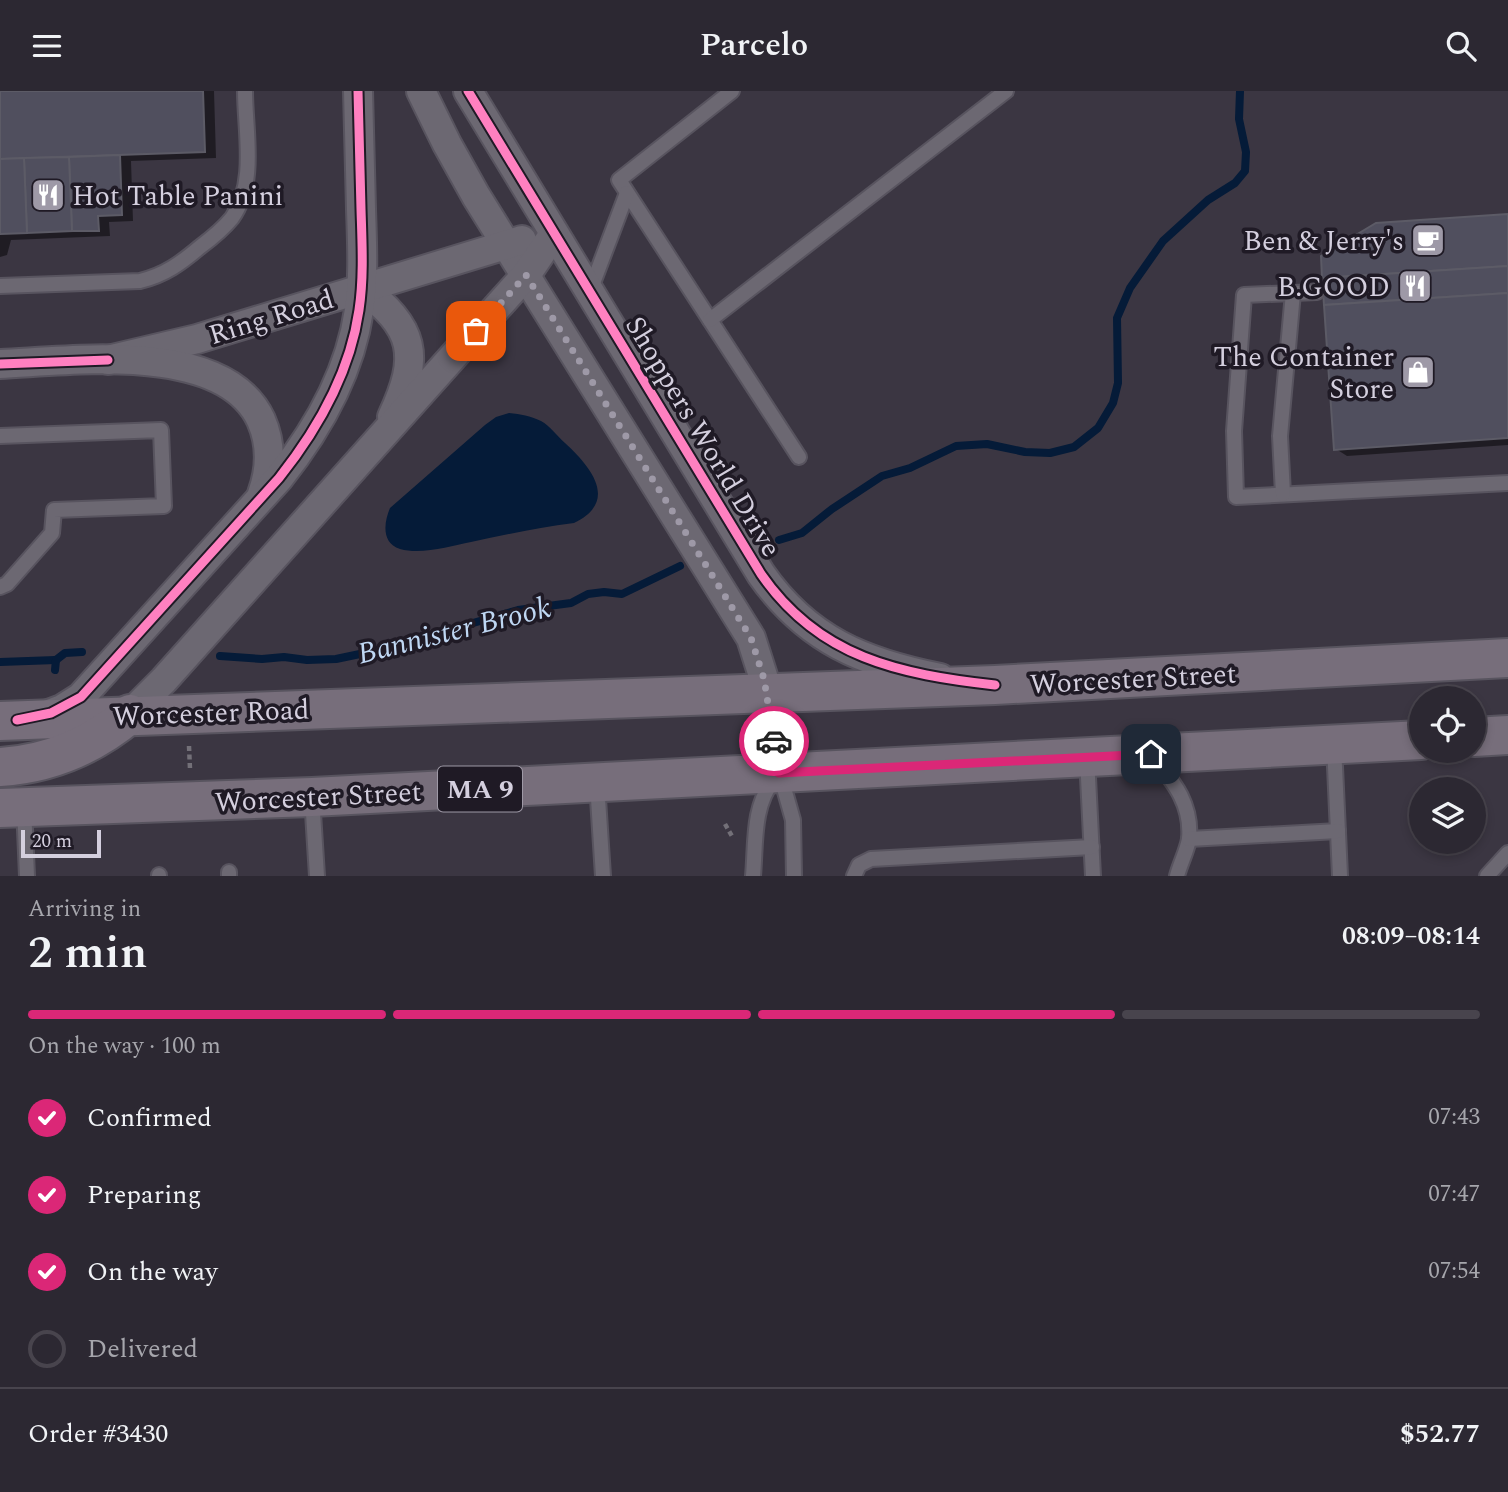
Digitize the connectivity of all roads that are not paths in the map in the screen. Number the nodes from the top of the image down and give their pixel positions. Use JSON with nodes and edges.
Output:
{"nodes":[{"id":1,"x":245,"y":91,"type":"edge"},
{"id":2,"x":358,"y":91,"type":"edge"},
{"id":3,"x":421,"y":91,"type":"edge"},
{"id":4,"x":468,"y":91,"type":"edge"},
{"id":5,"x":732,"y":91,"type":"edge"},
{"id":6,"x":1006,"y":91,"type":"edge"},
{"id":7,"x":628,"y":193,"type":"junction"},
{"id":8,"x":554,"y":234,"type":"junction"},
{"id":9,"x":507,"y":244,"type":"junction"},
{"id":10,"x":526,"y":275,"type":"junction"},
{"id":11,"x":0,"y":286,"type":"edge"},
{"id":12,"x":361,"y":288,"type":"junction"},
{"id":13,"x":590,"y":292,"type":"junction"},
{"id":14,"x":1317,"y":292,"type":"dead end"},
{"id":15,"x":1293,"y":293,"type":"junction"},
{"id":16,"x":710,"y":320,"type":"junction"},
{"id":17,"x":108,"y":360,"type":"junction"},
{"id":18,"x":0,"y":364,"type":"edge"},
{"id":19,"x":0,"y":436,"type":"edge"},
{"id":20,"x":379,"y":440,"type":"junction"},
{"id":21,"x":799,"y":457,"type":"dead end"},
{"id":22,"x":1508,"y":483,"type":"edge"},
{"id":23,"x":1283,"y":494,"type":"junction"},
{"id":24,"x":260,"y":500,"type":"junction"},
{"id":25,"x":0,"y":587,"type":"edge"},
{"id":26,"x":1508,"y":658,"type":"edge"},
{"id":27,"x":995,"y":685,"type":"junction"},
{"id":28,"x":767,"y":694,"type":"junction"},
{"id":29,"x":379,"y":707,"type":"joint"},
{"id":30,"x":131,"y":714,"type":"junction"},
{"id":31,"x":8,"y":720,"type":"edge"},
{"id":32,"x":1508,"y":735,"type":"edge"},
{"id":33,"x":1486,"y":736,"type":"edge"},
{"id":34,"x":1409,"y":741,"type":"edge"},
{"id":35,"x":1334,"y":744,"type":"junction"},
{"id":36,"x":1151,"y":754,"type":"junction"},
{"id":37,"x":1087,"y":757,"type":"junction"},
{"id":38,"x":0,"y":767,"type":"edge"},
{"id":39,"x":779,"y":773,"type":"junction"},
{"id":40,"x":597,"y":783,"type":"junction"},
{"id":41,"x":312,"y":797,"type":"junction"},
{"id":42,"x":12,"y":807,"type":"edge"},
{"id":43,"x":1338,"y":831,"type":"junction"},
{"id":44,"x":1189,"y":839,"type":"junction"},
{"id":45,"x":1091,"y":847,"type":"junction"},
{"id":46,"x":1508,"y":853,"type":"edge"},
{"id":47,"x":27,"y":876,"type":"edge"},
{"id":48,"x":317,"y":876,"type":"edge"},
{"id":49,"x":603,"y":876,"type":"edge"},
{"id":50,"x":753,"y":876,"type":"edge"},
{"id":51,"x":794,"y":876,"type":"edge"},
{"id":52,"x":854,"y":876,"type":"edge"},
{"id":53,"x":1093,"y":876,"type":"edge"},
{"id":54,"x":1177,"y":876,"type":"edge"},
{"id":55,"x":1340,"y":876,"type":"edge"},
{"id":56,"x":1487,"y":876,"type":"edge"}],
"edges":[{"from":1,"to":11,"type":"lane"},
{"from":2,"to":12,"type":"street"},
{"from":3,"to":9,"type":"street"},
{"from":4,"to":8,"type":"street","name":"Shoppers World Drive"},
{"from":5,"to":7,"type":"lane"},
{"from":6,"to":16,"type":"lane"},
{"from":7,"to":13,"type":"lane"},
{"from":7,"to":16,"type":"lane"},
{"from":8,"to":9,"type":"street","name":"Ring Road"},
{"from":8,"to":10,"type":"street"},
{"from":8,"to":13,"type":"street","name":"Shoppers World Drive"},
{"from":9,"to":10,"type":"street"},
{"from":9,"to":12,"type":"street","name":"Ring Road"},
{"from":10,"to":20,"type":"street"},
{"from":10,"to":28,"type":"street"},
{"from":12,"to":17,"type":"street","name":"Ring Road"},
{"from":12,"to":20,"type":"street"},
{"from":12,"to":24,"type":"street"},
{"from":13,"to":27,"type":"street","name":"Shoppers World Drive"},
{"from":14,"to":15,"type":"lane"},
{"from":15,"to":23,"type":"lane"},
{"from":15,"to":23,"type":"lane"},
{"from":16,"to":21,"type":"lane"},
{"from":17,"to":18,"type":"street","name":"Ring Road"},
{"from":17,"to":24,"type":"street","name":"Ring Road"},
{"from":19,"to":25,"type":"lane"},
{"from":20,"to":30,"type":"street"},
{"from":22,"to":23,"type":"lane"},
{"from":24,"to":31,"type":"street"},
{"from":26,"to":27,"type":"highway","name":"Worcester Street"},
{"from":27,"to":28,"type":"highway","name":"Worcester Street"},
{"from":28,"to":29,"type":"highway","name":"Worcester Street"},
{"from":28,"to":39,"type":"street"},
{"from":29,"to":30,"type":"highway","name":"Worcester Road"},
{"from":30,"to":31,"type":"highway","name":"Worcester Road"},
{"from":30,"to":38,"type":"highway"},
{"from":32,"to":33,"type":"highway"},
{"from":34,"to":35,"type":"highway","name":"Worcester Street","number":"MA 9"},
{"from":35,"to":36,"type":"highway","name":"Worcester Street","number":"MA 9"},
{"from":35,"to":43,"type":"lane"},
{"from":36,"to":37,"type":"highway","name":"Worcester Street","number":"MA 9"},
{"from":36,"to":44,"type":"lane"},
{"from":37,"to":39,"type":"highway","name":"Worcester Street","number":"MA 9"},
{"from":37,"to":45,"type":"lane"},
{"from":39,"to":40,"type":"highway","name":"Worcester Street","number":"MA 9"},
{"from":39,"to":50,"type":"lane"},
{"from":39,"to":51,"type":"lane"},
{"from":40,"to":41,"type":"highway","name":"Worcester Street","number":"MA 9"},
{"from":40,"to":49,"type":"lane"},
{"from":41,"to":42,"type":"highway","name":"Worcester Street","number":"MA 9"},
{"from":41,"to":48,"type":"lane"},
{"from":42,"to":47,"type":"lane"},
{"from":43,"to":44,"type":"lane"},
{"from":43,"to":55,"type":"lane"},
{"from":44,"to":54,"type":"lane"},
{"from":45,"to":52,"type":"lane"},
{"from":45,"to":53,"type":"lane"},
{"from":46,"to":56,"type":"lane"}]}
